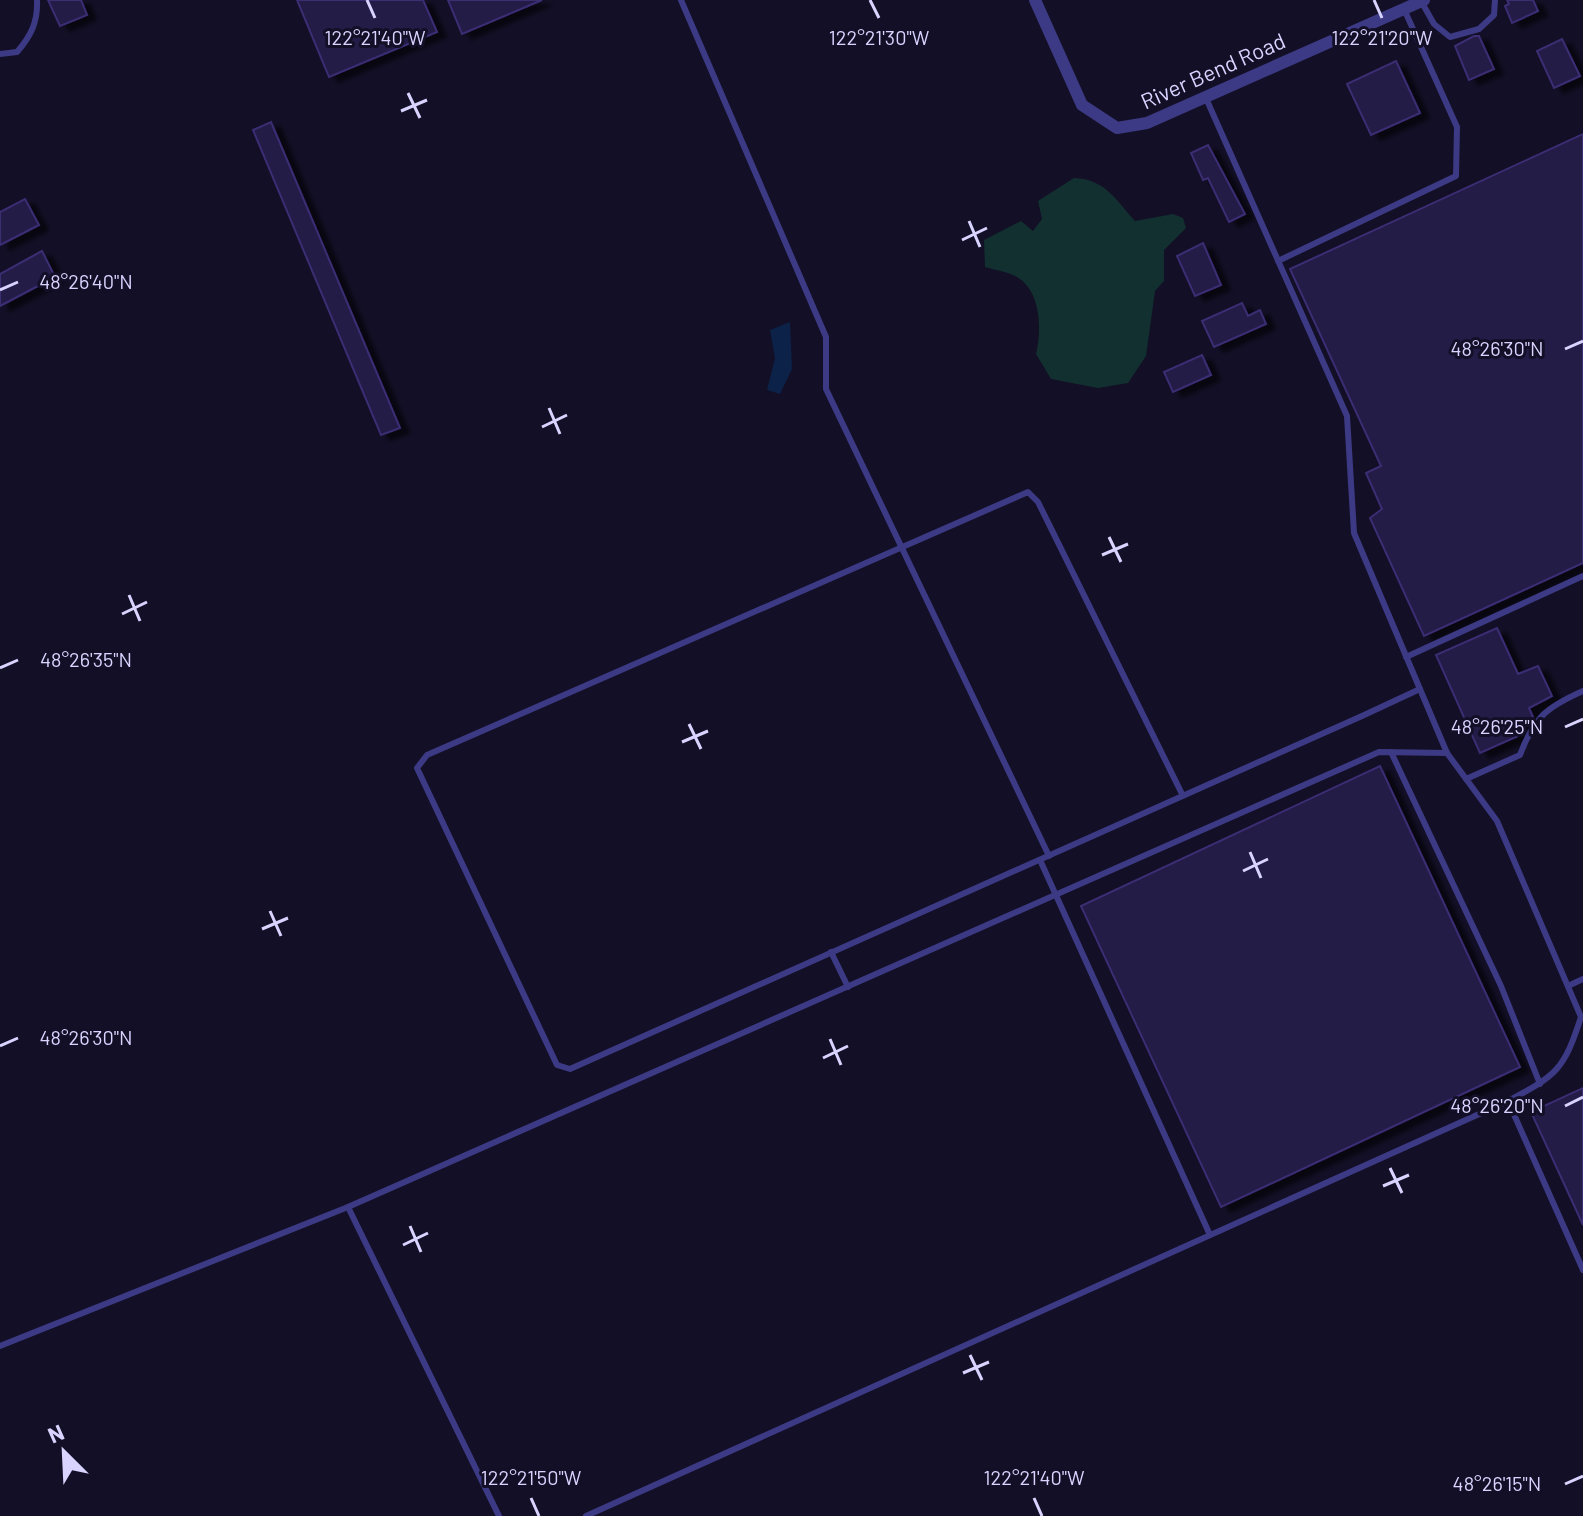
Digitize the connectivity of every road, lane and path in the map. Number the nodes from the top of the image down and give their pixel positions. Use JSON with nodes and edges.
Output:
{"nodes":[{"id":1,"x":37,"y":0,"type":"edge"},
{"id":2,"x":681,"y":0,"type":"edge"},
{"id":3,"x":1035,"y":0,"type":"edge"},
{"id":4,"x":1495,"y":0,"type":"edge"},
{"id":5,"x":1422,"y":1,"type":"edge"},
{"id":6,"x":1404,"y":9,"type":"junction"},
{"id":7,"x":0,"y":54,"type":"edge"},
{"id":8,"x":1205,"y":96,"type":"junction"},
{"id":9,"x":1278,"y":261,"type":"junction"},
{"id":10,"x":900,"y":548,"type":"junction"},
{"id":11,"x":1583,"y":576,"type":"edge"},
{"id":12,"x":1406,"y":657,"type":"junction"},
{"id":13,"x":1420,"y":689,"type":"junction"},
{"id":14,"x":1583,"y":691,"type":"edge"},
{"id":15,"x":1390,"y":752,"type":"junction"},
{"id":16,"x":1447,"y":753,"type":"junction"},
{"id":17,"x":1466,"y":779,"type":"junction"},
{"id":18,"x":1183,"y":796,"type":"junction"},
{"id":19,"x":1049,"y":856,"type":"junction"},
{"id":20,"x":1040,"y":860,"type":"junction"},
{"id":21,"x":1057,"y":895,"type":"junction"},
{"id":22,"x":831,"y":952,"type":"junction"},
{"id":23,"x":1583,"y":979,"type":"edge"},
{"id":24,"x":1568,"y":986,"type":"junction"},
{"id":25,"x":848,"y":987,"type":"junction"},
{"id":26,"x":1540,"y":1084,"type":"junction"},
{"id":27,"x":1508,"y":1101,"type":"junction"},
{"id":28,"x":348,"y":1207,"type":"junction"},
{"id":29,"x":1210,"y":1235,"type":"junction"},
{"id":30,"x":1583,"y":1270,"type":"edge"},
{"id":31,"x":0,"y":1346,"type":"edge"},
{"id":32,"x":499,"y":1516,"type":"edge"},
{"id":33,"x":586,"y":1516,"type":"edge"}],
"edges":[{"from":1,"to":7,"type":"lane"},
{"from":2,"to":10,"type":"lane"},
{"from":3,"to":8,"type":"street","name":"River Bend Road"},
{"from":4,"to":5,"type":"lane"},
{"from":5,"to":6,"type":"street","name":"River Bend Road"},
{"from":6,"to":8,"type":"street","name":"River Bend Road"},
{"from":6,"to":9,"type":"lane"},
{"from":8,"to":9,"type":"lane"},
{"from":9,"to":12,"type":"lane"},
{"from":10,"to":18,"type":"lane"},
{"from":10,"to":19,"type":"lane"},
{"from":10,"to":22,"type":"lane"},
{"from":11,"to":12,"type":"lane"},
{"from":12,"to":13,"type":"lane"},
{"from":13,"to":16,"type":"lane"},
{"from":13,"to":18,"type":"lane"},
{"from":14,"to":17,"type":"lane"},
{"from":15,"to":16,"type":"lane"},
{"from":15,"to":21,"type":"lane"},
{"from":15,"to":26,"type":"lane"},
{"from":16,"to":17,"type":"lane"},
{"from":17,"to":24,"type":"lane"},
{"from":18,"to":19,"type":"lane"},
{"from":19,"to":20,"type":"lane"},
{"from":20,"to":21,"type":"lane"},
{"from":20,"to":22,"type":"lane"},
{"from":21,"to":25,"type":"lane"},
{"from":21,"to":29,"type":"lane"},
{"from":22,"to":25,"type":"lane"},
{"from":23,"to":24,"type":"lane"},
{"from":24,"to":26,"type":"lane"},
{"from":25,"to":28,"type":"lane"},
{"from":26,"to":27,"type":"lane"},
{"from":27,"to":29,"type":"lane"},
{"from":27,"to":30,"type":"lane"},
{"from":28,"to":31,"type":"lane"},
{"from":28,"to":32,"type":"lane"},
{"from":29,"to":33,"type":"lane"}]}
